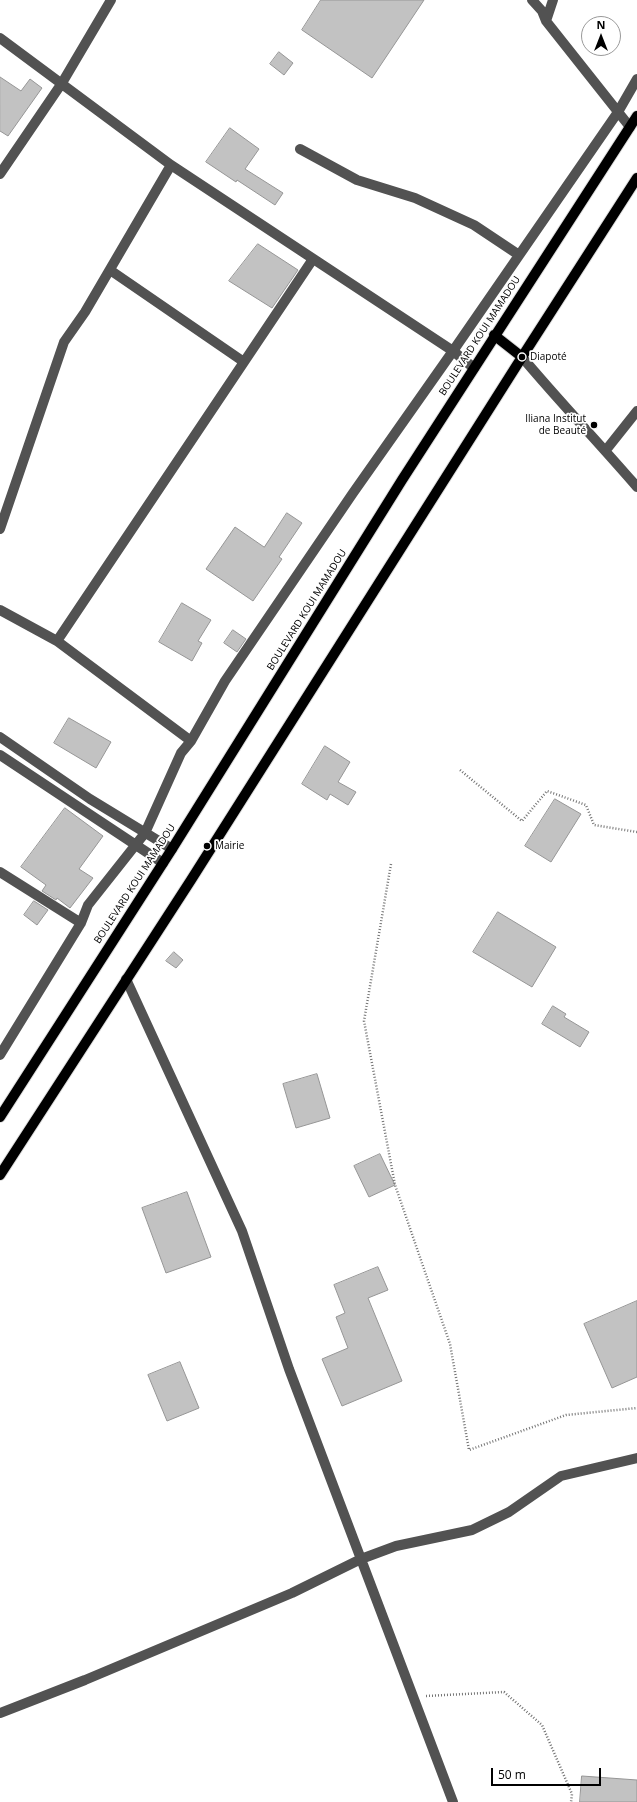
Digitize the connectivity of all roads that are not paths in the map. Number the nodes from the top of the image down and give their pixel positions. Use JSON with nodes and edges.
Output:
{"nodes":[{"id":1,"x":111,"y":0,"type":"edge"},
{"id":2,"x":532,"y":0,"type":"edge"},
{"id":3,"x":553,"y":0,"type":"edge"},
{"id":4,"x":546,"y":21,"type":"junction"},
{"id":5,"x":0,"y":38,"type":"edge"},
{"id":6,"x":637,"y":79,"type":"edge"},
{"id":7,"x":62,"y":83,"type":"junction"},
{"id":8,"x":618,"y":112,"type":"junction"},
{"id":9,"x":637,"y":116,"type":"edge"},
{"id":10,"x":630,"y":127,"type":"junction"},
{"id":11,"x":300,"y":149,"type":"dead end"},
{"id":12,"x":171,"y":165,"type":"junction"},
{"id":13,"x":0,"y":174,"type":"edge"},
{"id":14,"x":637,"y":178,"type":"edge"},
{"id":15,"x":519,"y":255,"type":"junction"},
{"id":16,"x":313,"y":259,"type":"junction"},
{"id":17,"x":110,"y":270,"type":"junction"},
{"id":18,"x":494,"y":336,"type":"junction"},
{"id":19,"x":453,"y":352,"type":"junction"},
{"id":20,"x":522,"y":357,"type":"junction"},
{"id":21,"x":244,"y":362,"type":"junction"},
{"id":22,"x":474,"y":368,"type":"junction"},
{"id":23,"x":637,"y":411,"type":"edge"},
{"id":24,"x":606,"y":450,"type":"junction"},
{"id":25,"x":637,"y":487,"type":"edge"},
{"id":26,"x":0,"y":529,"type":"edge"},
{"id":27,"x":0,"y":610,"type":"edge"},
{"id":28,"x":57,"y":641,"type":"junction"},
{"id":29,"x":0,"y":738,"type":"edge"},
{"id":30,"x":191,"y":741,"type":"junction"},
{"id":31,"x":0,"y":755,"type":"edge"},
{"id":32,"x":145,"y":833,"type":"junction"},
{"id":33,"x":136,"y":845,"type":"junction"},
{"id":34,"x":172,"y":849,"type":"junction"},
{"id":35,"x":163,"y":863,"type":"junction"},
{"id":36,"x":0,"y":872,"type":"edge"},
{"id":37,"x":81,"y":923,"type":"junction"},
{"id":38,"x":126,"y":979,"type":"junction"},
{"id":39,"x":0,"y":1055,"type":"edge"},
{"id":40,"x":0,"y":1117,"type":"edge"},
{"id":41,"x":0,"y":1175,"type":"edge"},
{"id":42,"x":637,"y":1458,"type":"edge"},
{"id":43,"x":361,"y":1559,"type":"junction"},
{"id":44,"x":0,"y":1713,"type":"edge"},
{"id":45,"x":453,"y":1802,"type":"edge"}],
"edges":[{"from":1,"to":7,"type":"street"},
{"from":2,"to":4,"type":"street"},
{"from":3,"to":4,"type":"street"},
{"from":4,"to":8,"type":"street"},
{"from":5,"to":7,"type":"street"},
{"from":6,"to":8,"type":"street"},
{"from":7,"to":12,"type":"street"},
{"from":7,"to":13,"type":"street"},
{"from":8,"to":10,"type":"street"},
{"from":8,"to":15,"type":"street"},
{"from":9,"to":10,"type":"main road","name":"BOULEVARD KOUI MAMADOU"},
{"from":10,"to":18,"type":"main road","name":"BOULEVARD KOUI MAMADOU"},
{"from":11,"to":15,"type":"street"},
{"from":12,"to":16,"type":"street"},
{"from":12,"to":17,"type":"street"},
{"from":14,"to":20,"type":"main road"},
{"from":15,"to":19,"type":"street"},
{"from":16,"to":19,"type":"street"},
{"from":16,"to":21,"type":"street"},
{"from":17,"to":21,"type":"street"},
{"from":17,"to":26,"type":"street"},
{"from":18,"to":20,"type":"main road"},
{"from":18,"to":22,"type":"main road","name":"BOULEVARD KOUI MAMADOU"},
{"from":19,"to":22,"type":"street"},
{"from":19,"to":30,"type":"street"},
{"from":20,"to":24,"type":"street"},
{"from":20,"to":38,"type":"main road"},
{"from":21,"to":28,"type":"street"},
{"from":22,"to":34,"type":"main road","name":"BOULEVARD KOUI MAMADOU"},
{"from":23,"to":24,"type":"street"},
{"from":24,"to":25,"type":"street"},
{"from":27,"to":28,"type":"street"},
{"from":28,"to":30,"type":"street"},
{"from":29,"to":32,"type":"street"},
{"from":30,"to":32,"type":"street"},
{"from":31,"to":33,"type":"street"},
{"from":32,"to":33,"type":"street"},
{"from":32,"to":34,"type":"street"},
{"from":33,"to":35,"type":"street"},
{"from":33,"to":37,"type":"street"},
{"from":34,"to":35,"type":"main road","name":"BOULEVARD KOUI MAMADOU"},
{"from":35,"to":40,"type":"main road","name":"BOULEVARD KOUI MAMADOU"},
{"from":36,"to":37,"type":"street"},
{"from":37,"to":39,"type":"street"},
{"from":38,"to":41,"type":"main road"},
{"from":38,"to":43,"type":"street"},
{"from":42,"to":43,"type":"street"},
{"from":43,"to":44,"type":"street"},
{"from":43,"to":45,"type":"street"}]}
